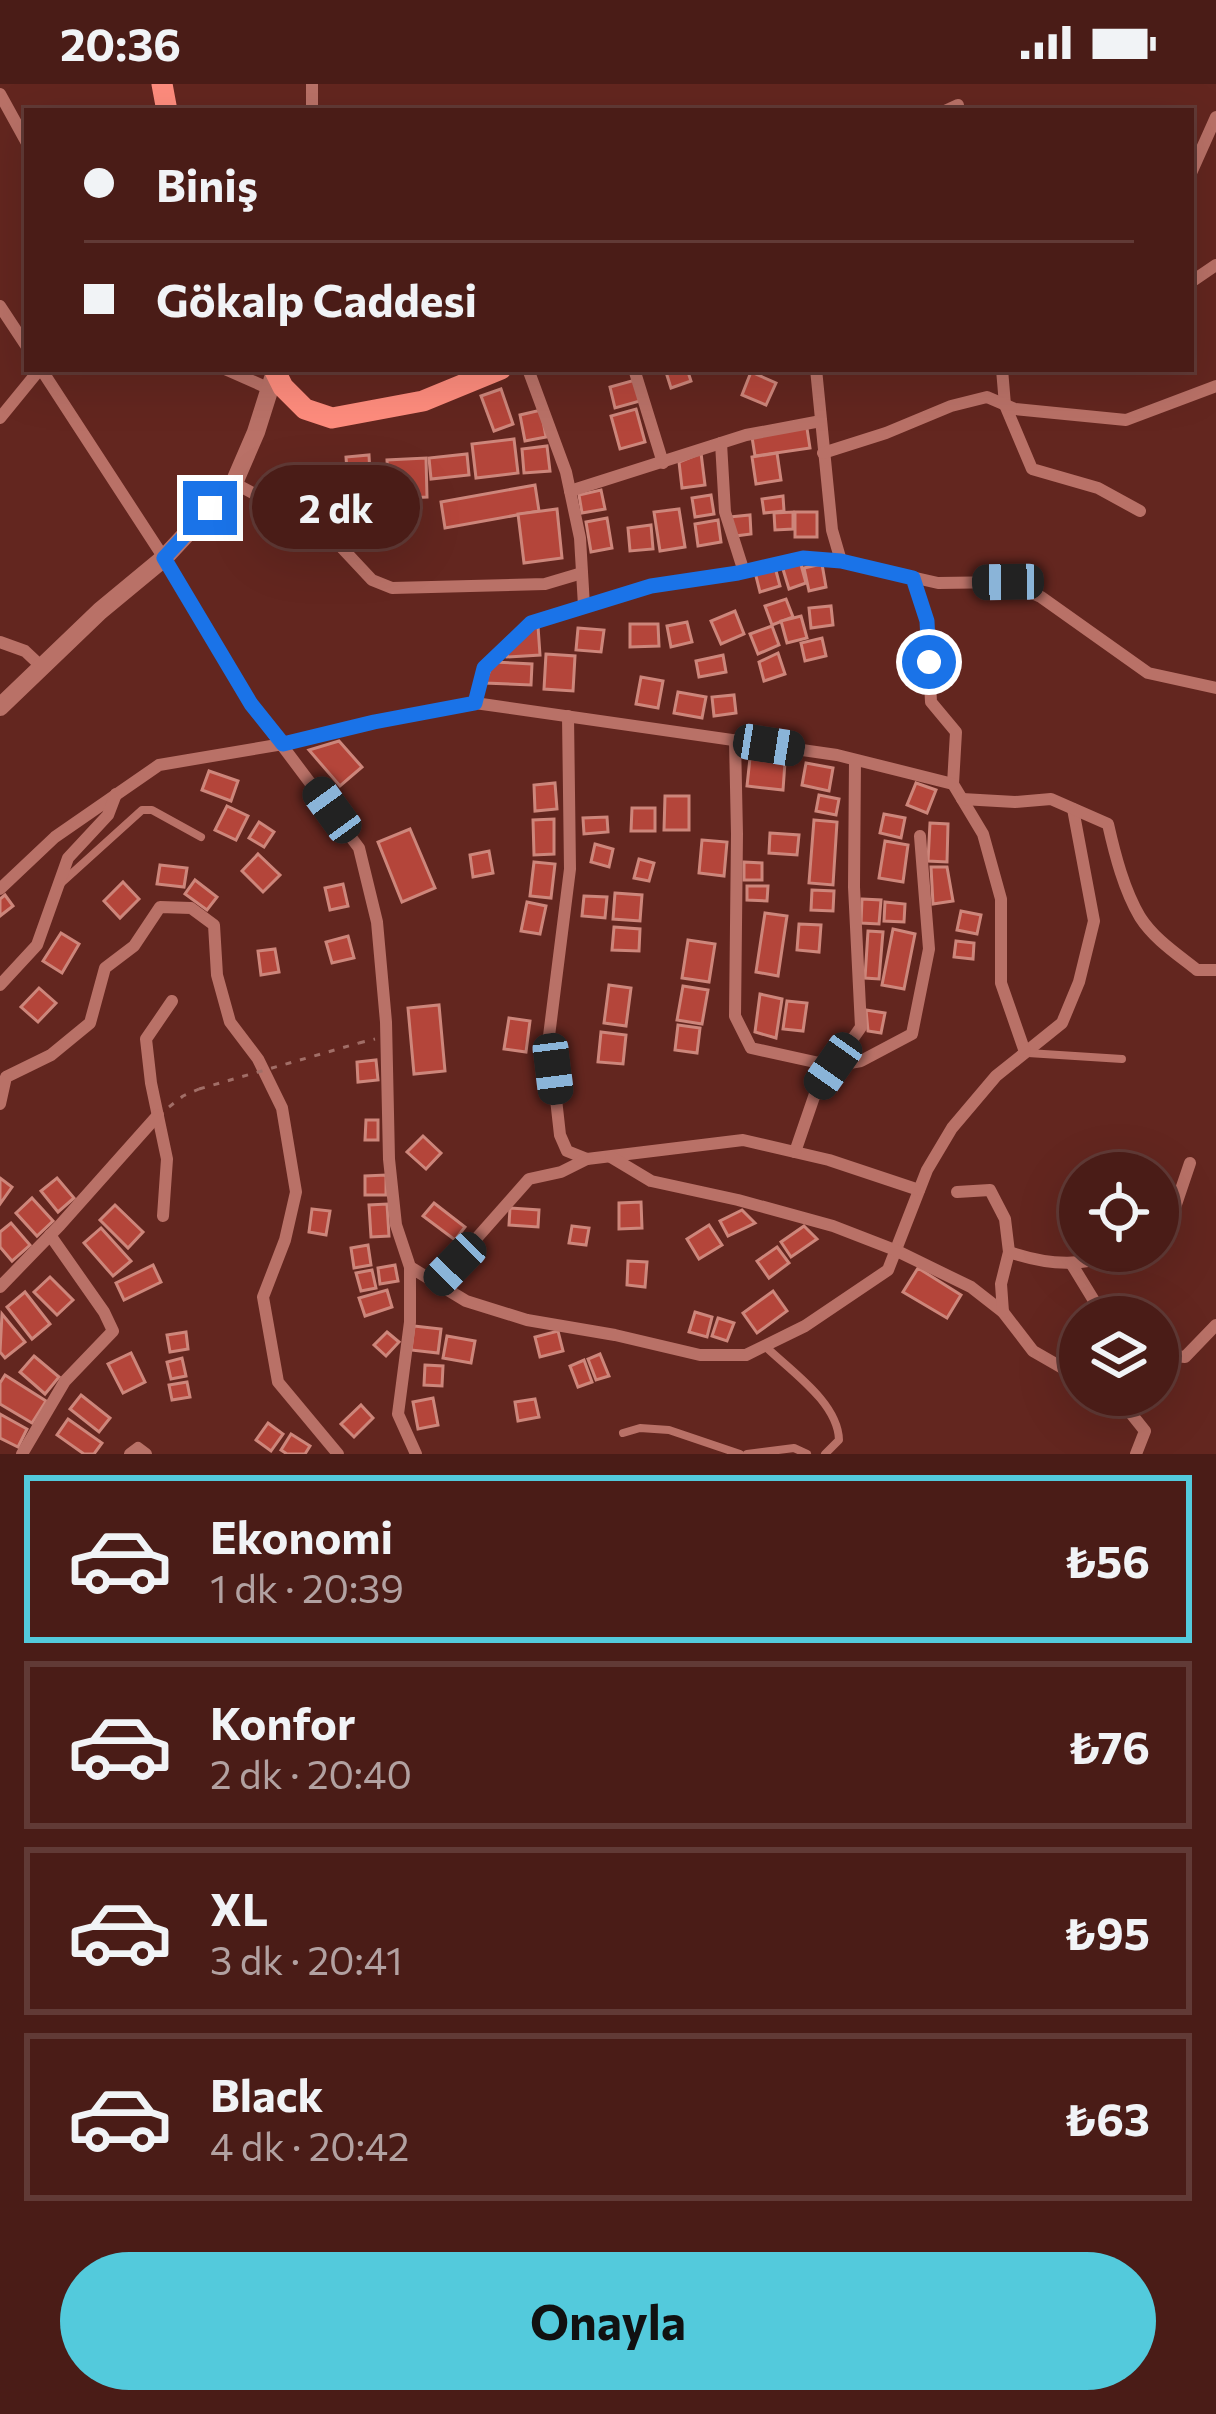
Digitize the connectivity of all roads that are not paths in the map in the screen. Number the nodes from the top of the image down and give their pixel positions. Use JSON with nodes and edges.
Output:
{"nodes":[{"id":1,"x":0,"y":94,"type":"edge"},
{"id":2,"x":1216,"y":117,"type":"edge"},
{"id":3,"x":24,"y":137,"type":"edge"},
{"id":4,"x":1194,"y":166,"type":"edge"},
{"id":5,"x":0,"y":306,"type":"edge"},
{"id":6,"x":24,"y":342,"type":"edge"},
{"id":7,"x":38,"y":372,"type":"edge"},
{"id":8,"x":42,"y":372,"type":"edge"},
{"id":9,"x":493,"y":372,"type":"edge"},
{"id":10,"x":529,"y":372,"type":"edge"},
{"id":11,"x":635,"y":372,"type":"edge"},
{"id":12,"x":816,"y":372,"type":"edge"},
{"id":13,"x":1002,"y":372,"type":"edge"},
{"id":14,"x":273,"y":376,"type":"edge"},
{"id":15,"x":1216,"y":386,"type":"edge"},
{"id":16,"x":1005,"y":405,"type":"junction"},
{"id":17,"x":0,"y":418,"type":"edge"},
{"id":18,"x":820,"y":421,"type":"junction"},
{"id":19,"x":721,"y":443,"type":"junction"},
{"id":20,"x":823,"y":453,"type":"junction"},
{"id":21,"x":663,"y":463,"type":"junction"},
{"id":22,"x":233,"y":483,"type":"junction"},
{"id":23,"x":570,"y":491,"type":"junction"},
{"id":24,"x":1140,"y":511,"type":"dead end"},
{"id":25,"x":164,"y":558,"type":"junction"},
{"id":26,"x":841,"y":561,"type":"junction"},
{"id":27,"x":744,"y":572,"type":"junction"},
{"id":28,"x":582,"y":573,"type":"junction"},
{"id":29,"x":913,"y":578,"type":"junction"},
{"id":30,"x":584,"y":606,"type":"junction"},
{"id":31,"x":0,"y":641,"type":"edge"},
{"id":32,"x":42,"y":667,"type":"junction"},
{"id":33,"x":1216,"y":688,"type":"edge"},
{"id":34,"x":475,"y":703,"type":"junction"},
{"id":35,"x":0,"y":706,"type":"edge"},
{"id":36,"x":568,"y":716,"type":"junction"},
{"id":37,"x":735,"y":740,"type":"junction"},
{"id":38,"x":283,"y":744,"type":"junction"},
{"id":39,"x":855,"y":760,"type":"junction"},
{"id":40,"x":953,"y":784,"type":"junction"},
{"id":41,"x":117,"y":792,"type":"junction"},
{"id":42,"x":962,"y":799,"type":"junction"},
{"id":43,"x":1073,"y":808,"type":"junction"},
{"id":44,"x":920,"y":836,"type":"dead end"},
{"id":45,"x":201,"y":837,"type":"dead end"},
{"id":46,"x":59,"y":885,"type":"junction"},
{"id":47,"x":0,"y":889,"type":"edge"},
{"id":48,"x":1216,"y":970,"type":"edge"},
{"id":49,"x":0,"y":985,"type":"edge"},
{"id":50,"x":172,"y":1000,"type":"dead end"},
{"id":51,"x":1025,"y":1052,"type":"junction"},
{"id":52,"x":1122,"y":1059,"type":"dead end"},
{"id":53,"x":833,"y":1066,"type":"junction"},
{"id":54,"x":0,"y":1104,"type":"edge"},
{"id":55,"x":158,"y":1115,"type":"junction"},
{"id":56,"x":795,"y":1152,"type":"junction"},
{"id":57,"x":610,"y":1156,"type":"junction"},
{"id":58,"x":586,"y":1160,"type":"junction"},
{"id":59,"x":1190,"y":1163,"type":"dead end"},
{"id":60,"x":919,"y":1190,"type":"junction"},
{"id":61,"x":957,"y":1192,"type":"dead end"},
{"id":62,"x":1179,"y":1195,"type":"edge"},
{"id":63,"x":163,"y":1216,"type":"dead end"},
{"id":64,"x":50,"y":1235,"type":"junction"},
{"id":65,"x":895,"y":1250,"type":"junction"},
{"id":66,"x":1009,"y":1252,"type":"junction"},
{"id":67,"x":1059,"y":1262,"type":"edge"},
{"id":68,"x":410,"y":1267,"type":"junction"},
{"id":69,"x":437,"y":1283,"type":"junction"},
{"id":70,"x":0,"y":1287,"type":"edge"},
{"id":71,"x":1004,"y":1312,"type":"junction"},
{"id":72,"x":1216,"y":1325,"type":"edge"},
{"id":73,"x":765,"y":1346,"type":"junction"},
{"id":74,"x":1179,"y":1356,"type":"edge"},
{"id":75,"x":1059,"y":1366,"type":"edge"},
{"id":76,"x":1134,"y":1416,"type":"edge"},
{"id":77,"x":623,"y":1433,"type":"dead end"},
{"id":78,"x":22,"y":1454,"type":"edge"},
{"id":79,"x":130,"y":1454,"type":"edge"},
{"id":80,"x":146,"y":1454,"type":"edge"},
{"id":81,"x":338,"y":1454,"type":"edge"},
{"id":82,"x":416,"y":1454,"type":"edge"},
{"id":83,"x":744,"y":1454,"type":"edge"},
{"id":84,"x":807,"y":1454,"type":"edge"},
{"id":85,"x":825,"y":1454,"type":"edge"},
{"id":86,"x":1136,"y":1454,"type":"edge"}],
"edges":[{"from":1,"to":3,"type":"street"},
{"from":2,"to":4,"type":"street"},
{"from":5,"to":6,"type":"street"},
{"from":7,"to":17,"type":"street"},
{"from":8,"to":25,"type":"street"},
{"from":9,"to":14,"type":"main road"},
{"from":10,"to":23,"type":"street"},
{"from":11,"to":21,"type":"street"},
{"from":12,"to":18,"type":"street"},
{"from":13,"to":16,"type":"street"},
{"from":14,"to":22,"type":"street"},
{"from":15,"to":16,"type":"street"},
{"from":16,"to":20,"type":"street"},
{"from":16,"to":24,"type":"street"},
{"from":18,"to":19,"type":"street"},
{"from":18,"to":20,"type":"street"},
{"from":19,"to":21,"type":"street"},
{"from":19,"to":27,"type":"street"},
{"from":20,"to":26,"type":"street"},
{"from":21,"to":23,"type":"street"},
{"from":22,"to":25,"type":"street"},
{"from":22,"to":28,"type":"street"},
{"from":23,"to":28,"type":"street"},
{"from":25,"to":32,"type":"street"},
{"from":25,"to":38,"type":"street"},
{"from":26,"to":27,"type":"street"},
{"from":26,"to":29,"type":"street"},
{"from":27,"to":30,"type":"street"},
{"from":28,"to":30,"type":"street"},
{"from":29,"to":33,"type":"street"},
{"from":29,"to":40,"type":"street"},
{"from":30,"to":34,"type":"street"},
{"from":31,"to":32,"type":"street"},
{"from":32,"to":35,"type":"street"},
{"from":34,"to":36,"type":"street"},
{"from":34,"to":38,"type":"street"},
{"from":36,"to":37,"type":"street"},
{"from":36,"to":58,"type":"street"},
{"from":37,"to":39,"type":"street"},
{"from":37,"to":53,"type":"street"},
{"from":38,"to":41,"type":"street"},
{"from":38,"to":68,"type":"street"},
{"from":39,"to":40,"type":"street"},
{"from":39,"to":53,"type":"street"},
{"from":40,"to":42,"type":"street"},
{"from":41,"to":46,"type":"street"},
{"from":41,"to":47,"type":"street"},
{"from":42,"to":43,"type":"street"},
{"from":42,"to":51,"type":"street"},
{"from":43,"to":48,"type":"street"},
{"from":43,"to":51,"type":"street"},
{"from":44,"to":53,"type":"street"},
{"from":45,"to":46,"type":"lane"},
{"from":46,"to":49,"type":"street"},
{"from":50,"to":55,"type":"street"},
{"from":51,"to":52,"type":"lane"},
{"from":51,"to":60,"type":"street"},
{"from":53,"to":56,"type":"street"},
{"from":54,"to":81,"type":"street"},
{"from":55,"to":63,"type":"street"},
{"from":55,"to":64,"type":"street"},
{"from":56,"to":57,"type":"street"},
{"from":56,"to":60,"type":"street"},
{"from":57,"to":58,"type":"street"},
{"from":57,"to":65,"type":"street"},
{"from":58,"to":69,"type":"street"},
{"from":59,"to":62,"type":"street"},
{"from":60,"to":65,"type":"street"},
{"from":61,"to":66,"type":"street"},
{"from":64,"to":70,"type":"street"},
{"from":64,"to":78,"type":"street"},
{"from":65,"to":71,"type":"street"},
{"from":65,"to":73,"type":"street"},
{"from":66,"to":67,"type":"street"},
{"from":66,"to":71,"type":"street"},
{"from":68,"to":69,"type":"street"},
{"from":68,"to":82,"type":"street"},
{"from":69,"to":73,"type":"street"},
{"from":71,"to":75,"type":"street"},
{"from":72,"to":74,"type":"street"},
{"from":73,"to":85,"type":"lane"},
{"from":76,"to":86,"type":"street"},
{"from":77,"to":83,"type":"lane"},
{"from":79,"to":80,"type":"street"},
{"from":83,"to":84,"type":"lane"}]}
